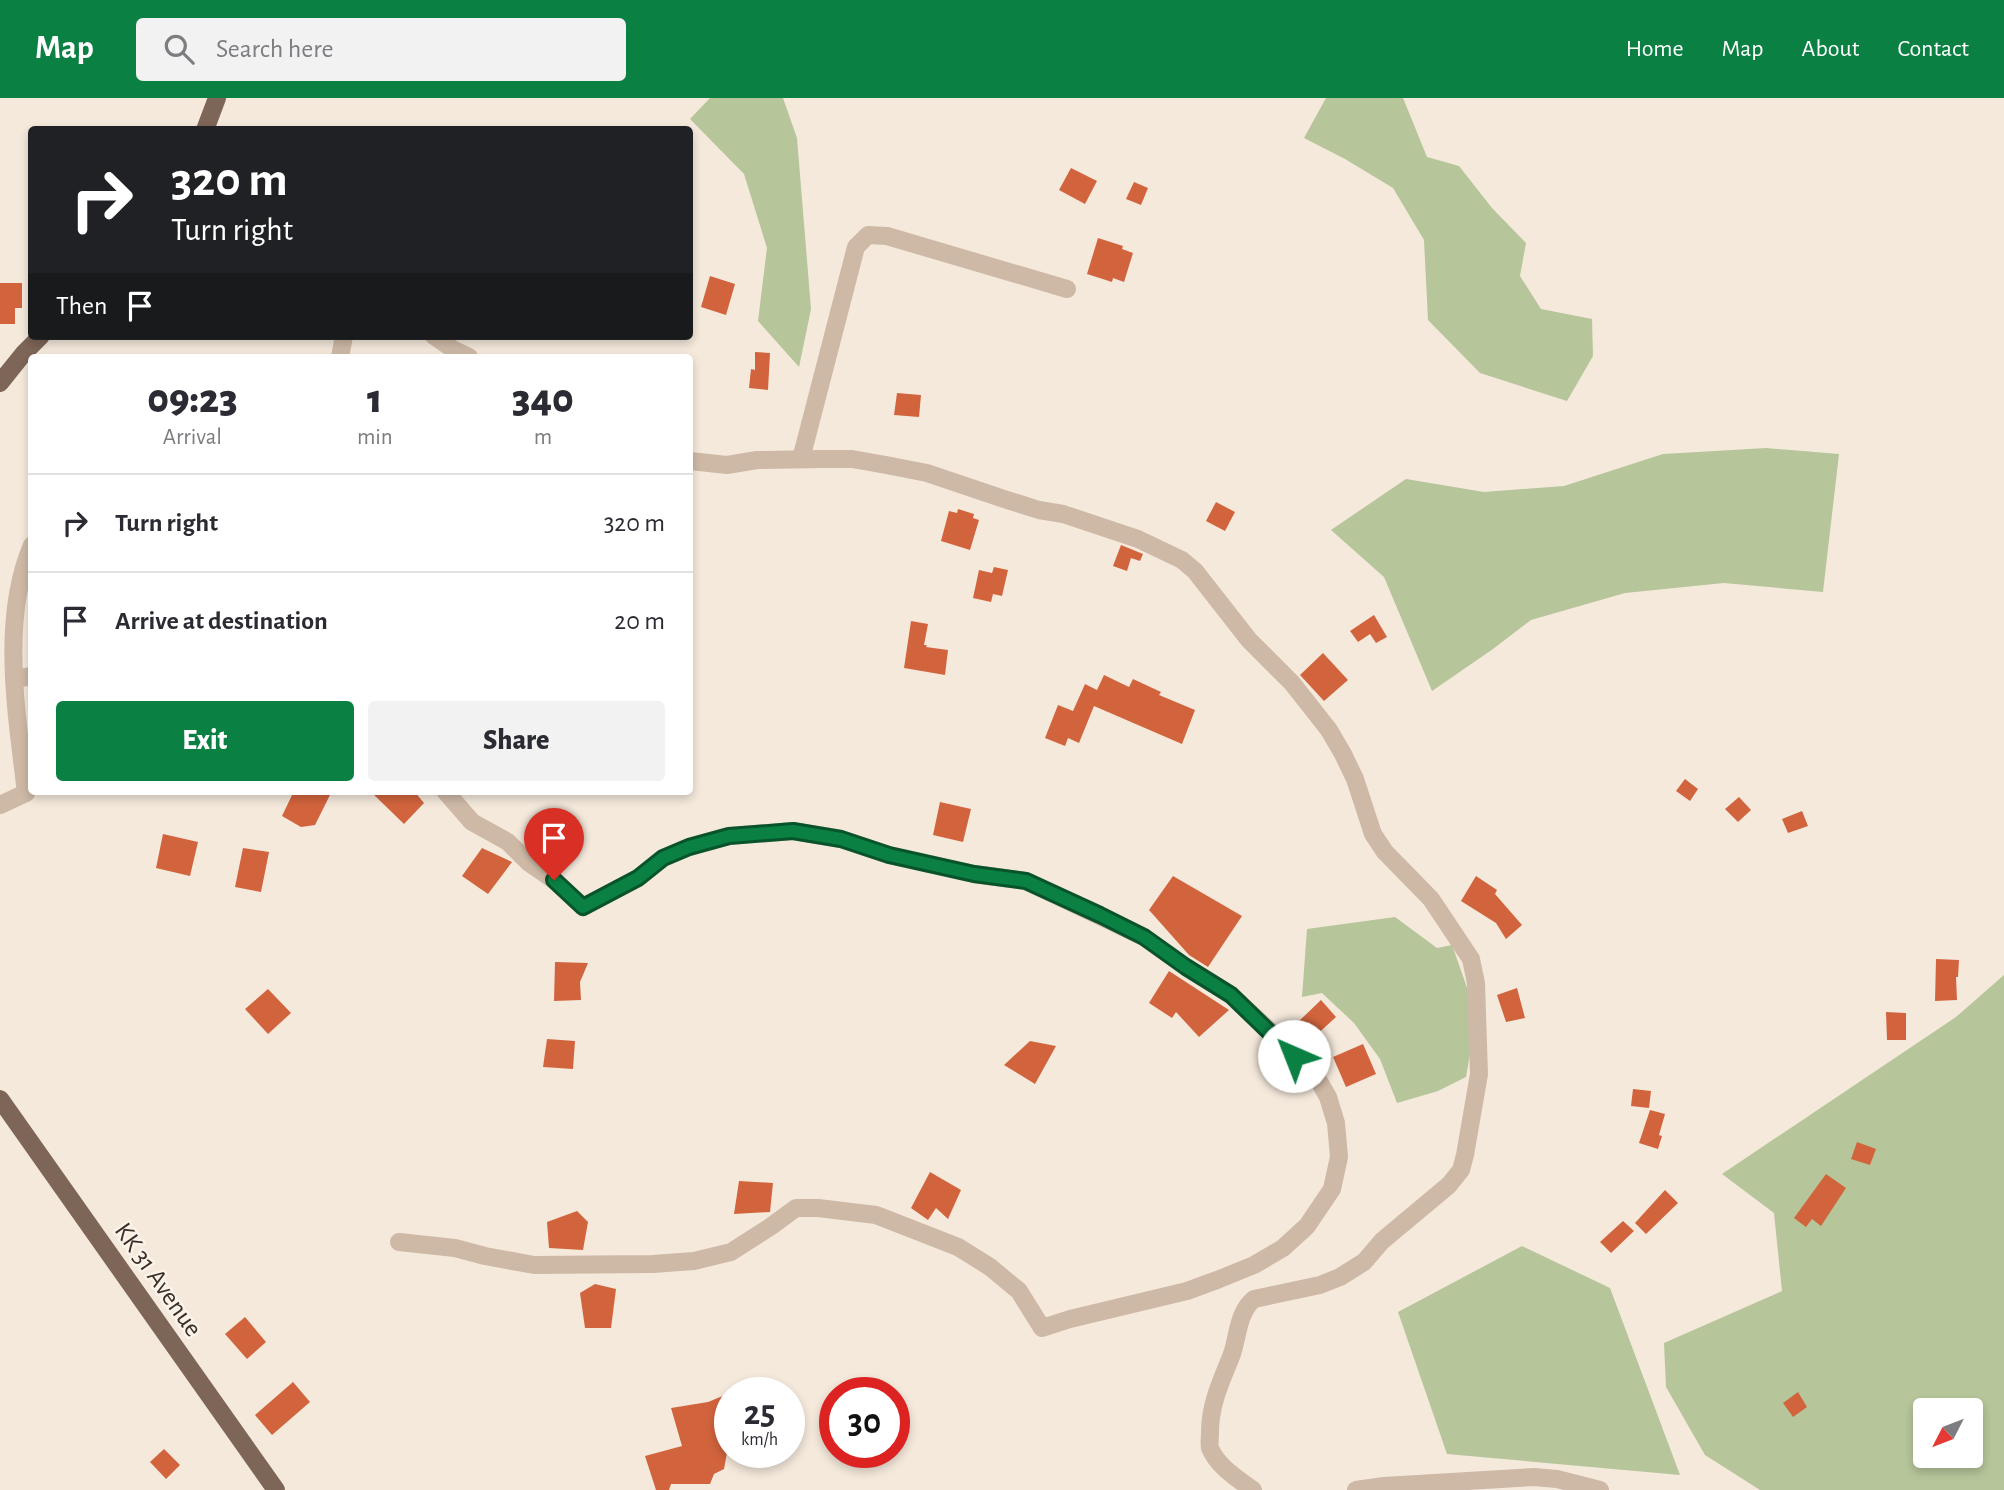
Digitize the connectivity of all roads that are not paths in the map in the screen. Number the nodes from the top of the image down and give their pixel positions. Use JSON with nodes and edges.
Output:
{"nodes":[{"id":1,"x":217,"y":98,"type":"edge"},
{"id":2,"x":206,"y":126,"type":"edge"},
{"id":3,"x":1067,"y":289,"type":"dead end"},
{"id":4,"x":38,"y":340,"type":"edge"},
{"id":5,"x":440,"y":340,"type":"edge"},
{"id":6,"x":463,"y":354,"type":"edge"},
{"id":7,"x":0,"y":383,"type":"edge"},
{"id":8,"x":801,"y":459,"type":"junction"},
{"id":9,"x":693,"y":461,"type":"edge"},
{"id":10,"x":28,"y":554,"type":"edge"},
{"id":11,"x":23,"y":677,"type":"edge"},
{"id":12,"x":449,"y":795,"type":"edge"},
{"id":13,"x":0,"y":805,"type":"edge"},
{"id":14,"x":0,"y":1099,"type":"edge"},
{"id":15,"x":398,"y":1242,"type":"dead end"},
{"id":16,"x":276,"y":1490,"type":"edge"},
{"id":17,"x":1253,"y":1490,"type":"edge"},
{"id":18,"x":1356,"y":1490,"type":"edge"},
{"id":19,"x":1600,"y":1490,"type":"edge"}],
"edges":[{"from":1,"to":2,"type":"main road"},
{"from":3,"to":8,"type":"street"},
{"from":4,"to":7,"type":"main road"},
{"from":5,"to":6,"type":"street"},
{"from":8,"to":9,"type":"street"},
{"from":8,"to":17,"type":"street"},
{"from":10,"to":11,"type":"street"},
{"from":11,"to":13,"type":"street"},
{"from":12,"to":15,"type":"street"},
{"from":14,"to":16,"type":"main road","name":"KK 31 Avenue"},
{"from":18,"to":19,"type":"street"}]}
